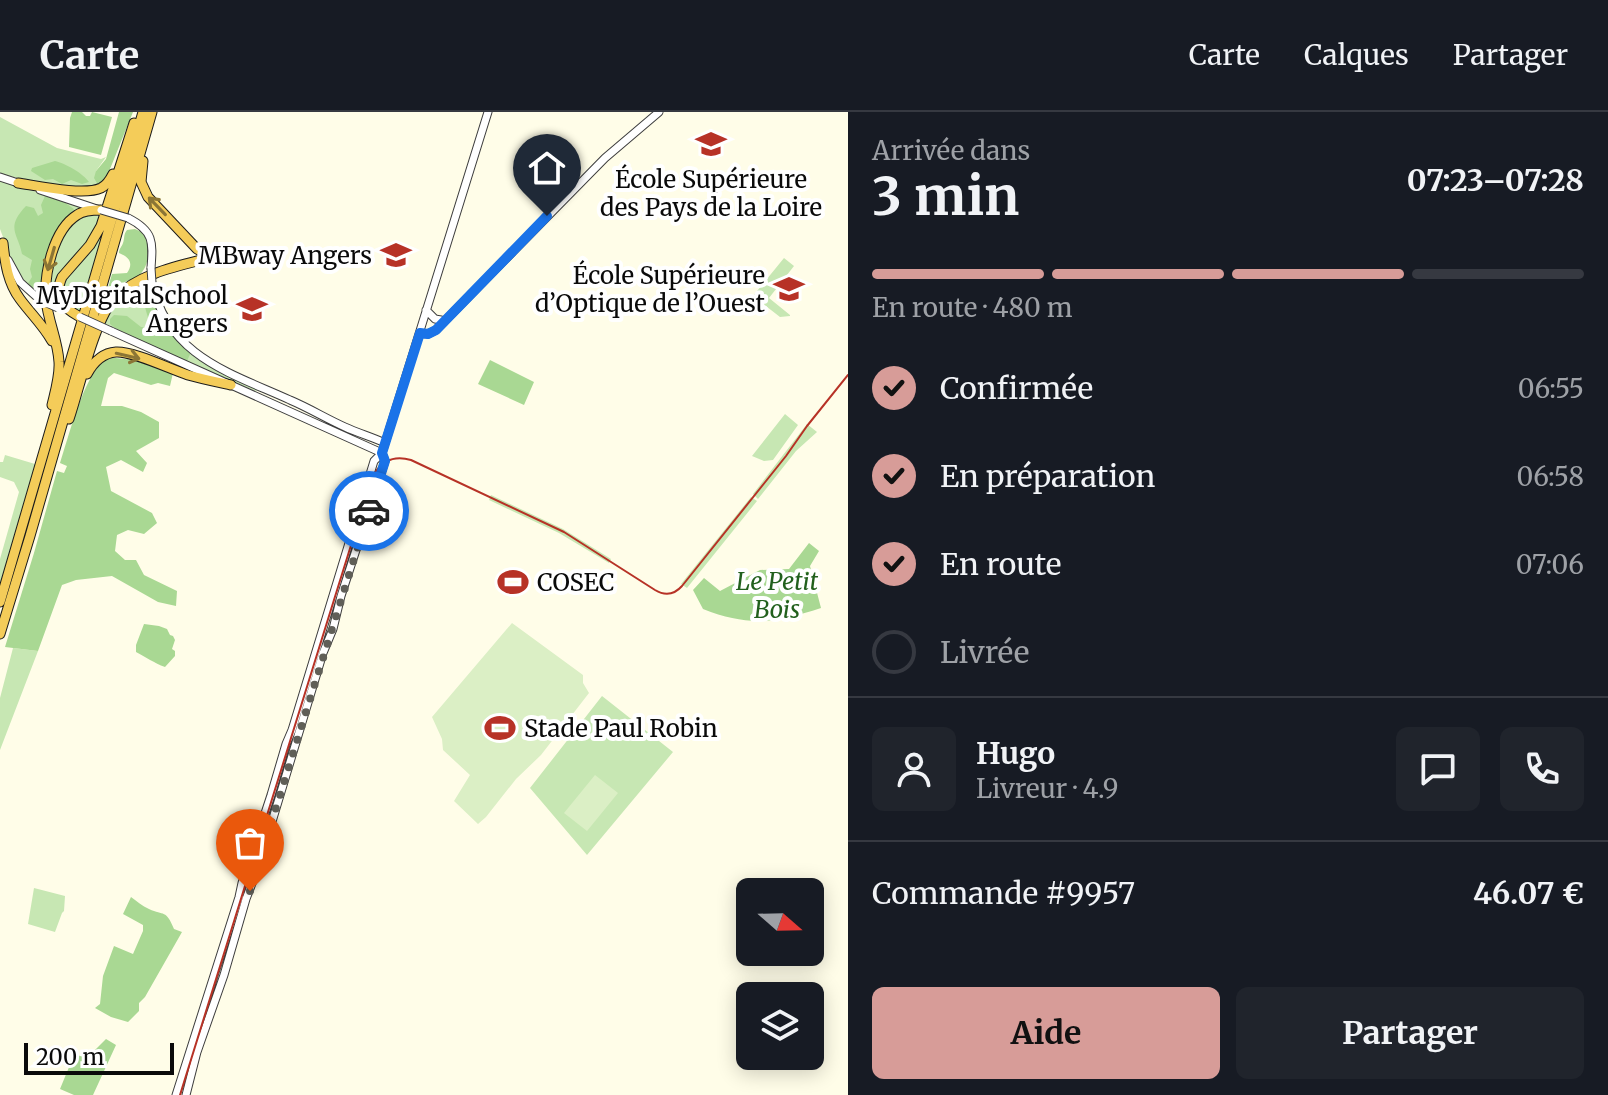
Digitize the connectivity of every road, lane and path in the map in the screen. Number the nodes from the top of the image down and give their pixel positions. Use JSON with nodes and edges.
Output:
{"nodes":[{"id":1,"x":140,"y":112,"type":"edge"},
{"id":2,"x":152,"y":112,"type":"edge"},
{"id":3,"x":488,"y":112,"type":"edge"},
{"id":4,"x":659,"y":112,"type":"edge"},
{"id":5,"x":144,"y":138,"type":"junction"},
{"id":6,"x":126,"y":146,"type":"junction"},
{"id":7,"x":0,"y":177,"type":"edge"},
{"id":8,"x":18,"y":183,"type":"junction"},
{"id":9,"x":101,"y":210,"type":"junction"},
{"id":10,"x":1,"y":239,"type":"edge"},
{"id":11,"x":426,"y":310,"type":"junction"},
{"id":12,"x":74,"y":315,"type":"junction"},
{"id":13,"x":440,"y":322,"type":"junction"},
{"id":14,"x":422,"y":324,"type":"junction"},
{"id":15,"x":420,"y":333,"type":"junction"},
{"id":16,"x":58,"y":356,"type":"junction"},
{"id":17,"x":233,"y":386,"type":"junction"},
{"id":18,"x":283,"y":397,"type":"junction"},
{"id":19,"x":76,"y":399,"type":"junction"},
{"id":20,"x":385,"y":443,"type":"junction"},
{"id":21,"x":44,"y":452,"type":"junction"},
{"id":22,"x":382,"y":453,"type":"junction"},
{"id":23,"x":30,"y":536,"type":"junction"},
{"id":24,"x":0,"y":602,"type":"edge"},
{"id":25,"x":0,"y":634,"type":"edge"},
{"id":26,"x":176,"y":1095,"type":"edge"},
{"id":27,"x":186,"y":1095,"type":"edge"}],
"edges":[{"from":1,"to":6,"type":"highway"},
{"from":1,"to":21,"type":"highway"},
{"from":2,"to":5,"type":"highway"},
{"from":3,"to":11,"type":"street"},
{"from":4,"to":13,"type":"street"},
{"from":19,"to":5,"type":"highway","one_way":true},
{"from":5,"to":23,"type":"highway"},
{"from":6,"to":8,"type":"highway"},
{"from":6,"to":12,"type":"highway"},
{"from":7,"to":8,"type":"street"},
{"from":8,"to":9,"type":"street"},
{"from":9,"to":16,"type":"highway","one_way":true},
{"from":9,"to":18,"type":"street","bridge":true},
{"from":10,"to":12,"type":"street","bridge":true},
{"from":10,"to":16,"type":"highway"},
{"from":11,"to":13,"type":"street"},
{"from":11,"to":14,"type":"street"},
{"from":12,"to":17,"type":"street","bridge":true},
{"from":13,"to":14,"type":"street"},
{"from":13,"to":15,"type":"street"},
{"from":14,"to":15,"type":"street"},
{"from":15,"to":20,"type":"street"},
{"from":16,"to":21,"type":"highway"},
{"from":17,"to":18,"type":"street"},
{"from":19,"to":17,"type":"highway","one_way":true},
{"from":17,"to":22,"type":"street"},
{"from":18,"to":20,"type":"street"},
{"from":19,"to":23,"type":"highway"},
{"from":20,"to":22,"type":"street"},
{"from":21,"to":24,"type":"highway"},
{"from":22,"to":26,"type":"street"},
{"from":22,"to":27,"type":"street"},
{"from":23,"to":25,"type":"highway"}]}
